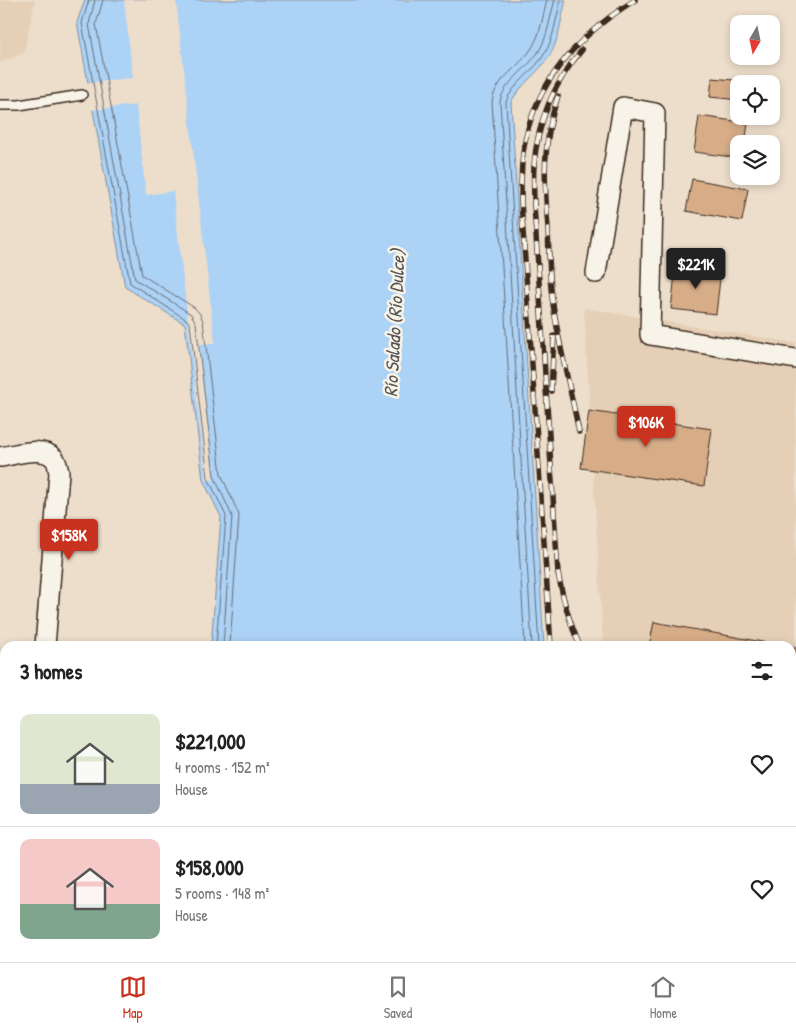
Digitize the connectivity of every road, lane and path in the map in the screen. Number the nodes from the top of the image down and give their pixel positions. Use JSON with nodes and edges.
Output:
{"nodes":[{"id":1,"x":82,"y":95,"type":"dead end"},
{"id":2,"x":0,"y":105,"type":"edge"},
{"id":3,"x":596,"y":273,"type":"dead end"},
{"id":4,"x":796,"y":359,"type":"edge"},
{"id":5,"x":0,"y":457,"type":"edge"},
{"id":6,"x":45,"y":641,"type":"edge"}],
"edges":[{"from":1,"to":2,"type":"lane"},
{"from":3,"to":4,"type":"street"},
{"from":5,"to":6,"type":"street"}]}
